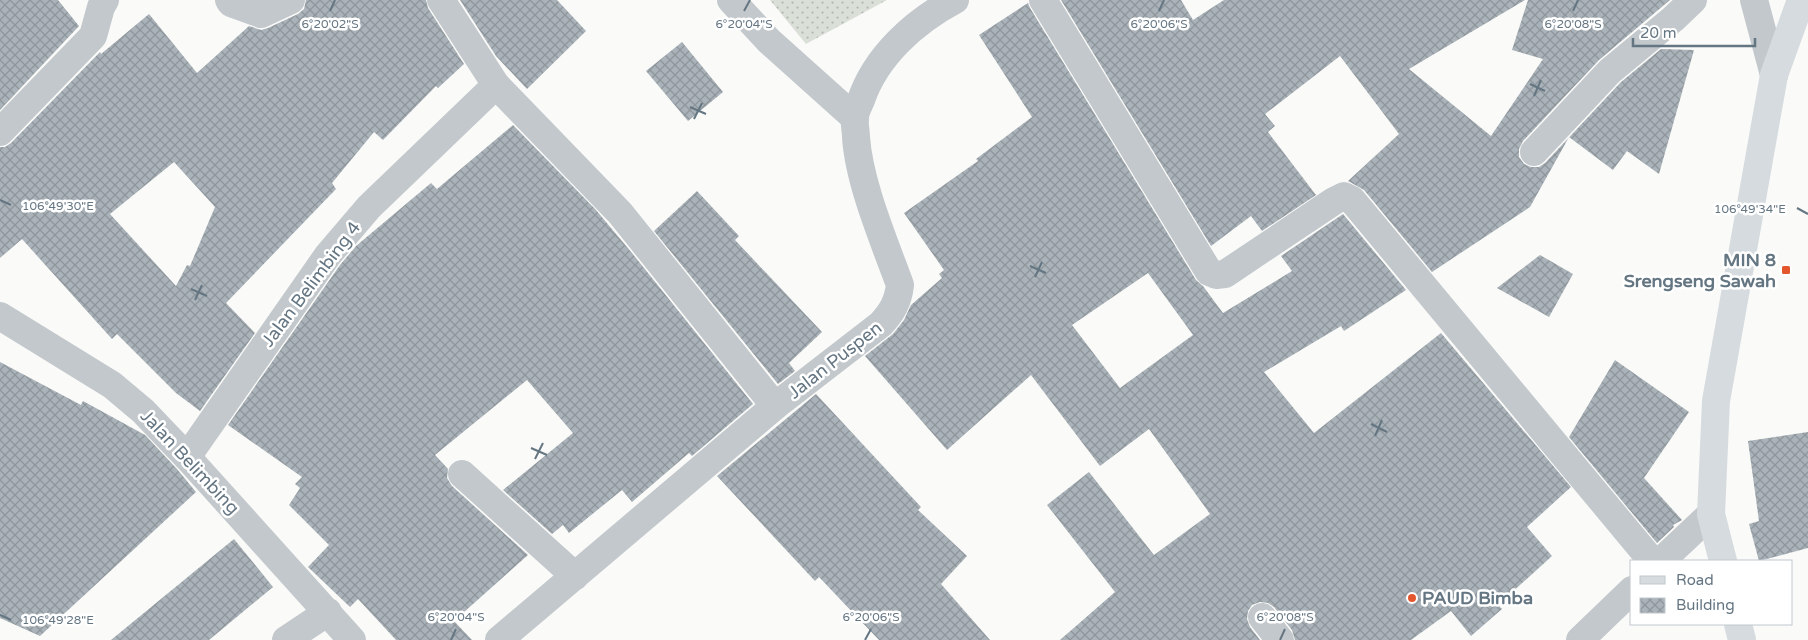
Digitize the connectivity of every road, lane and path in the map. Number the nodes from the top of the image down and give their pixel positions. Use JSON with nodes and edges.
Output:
{"nodes":[{"id":1,"x":105,"y":0,"type":"edge"},
{"id":2,"x":229,"y":0,"type":"edge"},
{"id":3,"x":291,"y":0,"type":"edge"},
{"id":4,"x":441,"y":0,"type":"edge"},
{"id":5,"x":731,"y":0,"type":"edge"},
{"id":6,"x":955,"y":0,"type":"edge"},
{"id":7,"x":1043,"y":0,"type":"edge"},
{"id":8,"x":1693,"y":0,"type":"edge"},
{"id":9,"x":1754,"y":0,"type":"edge"},
{"id":10,"x":1801,"y":0,"type":"edge"},
{"id":11,"x":1774,"y":75,"type":"junction"},
{"id":12,"x":496,"y":85,"type":"junction"},
{"id":13,"x":855,"y":118,"type":"junction"},
{"id":14,"x":0,"y":132,"type":"edge"},
{"id":15,"x":1534,"y":152,"type":"dead end"},
{"id":16,"x":0,"y":316,"type":"edge"},
{"id":17,"x":775,"y":406,"type":"junction"},
{"id":18,"x":187,"y":457,"type":"junction"},
{"id":19,"x":462,"y":474,"type":"dead end"},
{"id":20,"x":1711,"y":514,"type":"junction"},
{"id":21,"x":1651,"y":560,"type":"edge"},
{"id":22,"x":1663,"y":560,"type":"edge"},
{"id":23,"x":1723,"y":560,"type":"edge"},
{"id":24,"x":574,"y":576,"type":"junction"},
{"id":25,"x":1630,"y":592,"type":"edge"},
{"id":26,"x":328,"y":612,"type":"junction"},
{"id":27,"x":1262,"y":617,"type":"dead end"},
{"id":28,"x":1738,"y":625,"type":"edge"},
{"id":29,"x":286,"y":640,"type":"edge"},
{"id":30,"x":352,"y":640,"type":"edge"},
{"id":31,"x":499,"y":640,"type":"edge"},
{"id":32,"x":1280,"y":640,"type":"edge"},
{"id":33,"x":1580,"y":640,"type":"edge"},
{"id":34,"x":1742,"y":640,"type":"edge"}],
"edges":[{"from":1,"to":14,"type":"street"},
{"from":2,"to":3,"type":"street"},
{"from":4,"to":12,"type":"street"},
{"from":5,"to":13,"type":"street"},
{"from":6,"to":13,"type":"street","name":"Jalan Puspen"},
{"from":7,"to":21,"type":"street"},
{"from":8,"to":15,"type":"street"},
{"from":9,"to":11,"type":"street"},
{"from":10,"to":11,"type":"main road"},
{"from":11,"to":20,"type":"main road"},
{"from":12,"to":17,"type":"street"},
{"from":12,"to":18,"type":"street","name":"Jalan Belimbing 4"},
{"from":13,"to":17,"type":"street","name":"Jalan Puspen"},
{"from":16,"to":18,"type":"street","name":"Jalan Belimbing"},
{"from":17,"to":24,"type":"street","name":"Jalan Puspen"},
{"from":18,"to":26,"type":"street","name":"Jalan Belimbing"},
{"from":19,"to":24,"type":"street"},
{"from":20,"to":22,"type":"street"},
{"from":20,"to":23,"type":"main road"},
{"from":24,"to":31,"type":"street","name":"Jalan Puspen"},
{"from":25,"to":33,"type":"street"},
{"from":26,"to":29,"type":"street"},
{"from":26,"to":30,"type":"street","name":"Jalan Belimbing"},
{"from":27,"to":32,"type":"street"},
{"from":28,"to":34,"type":"main road"}]}
